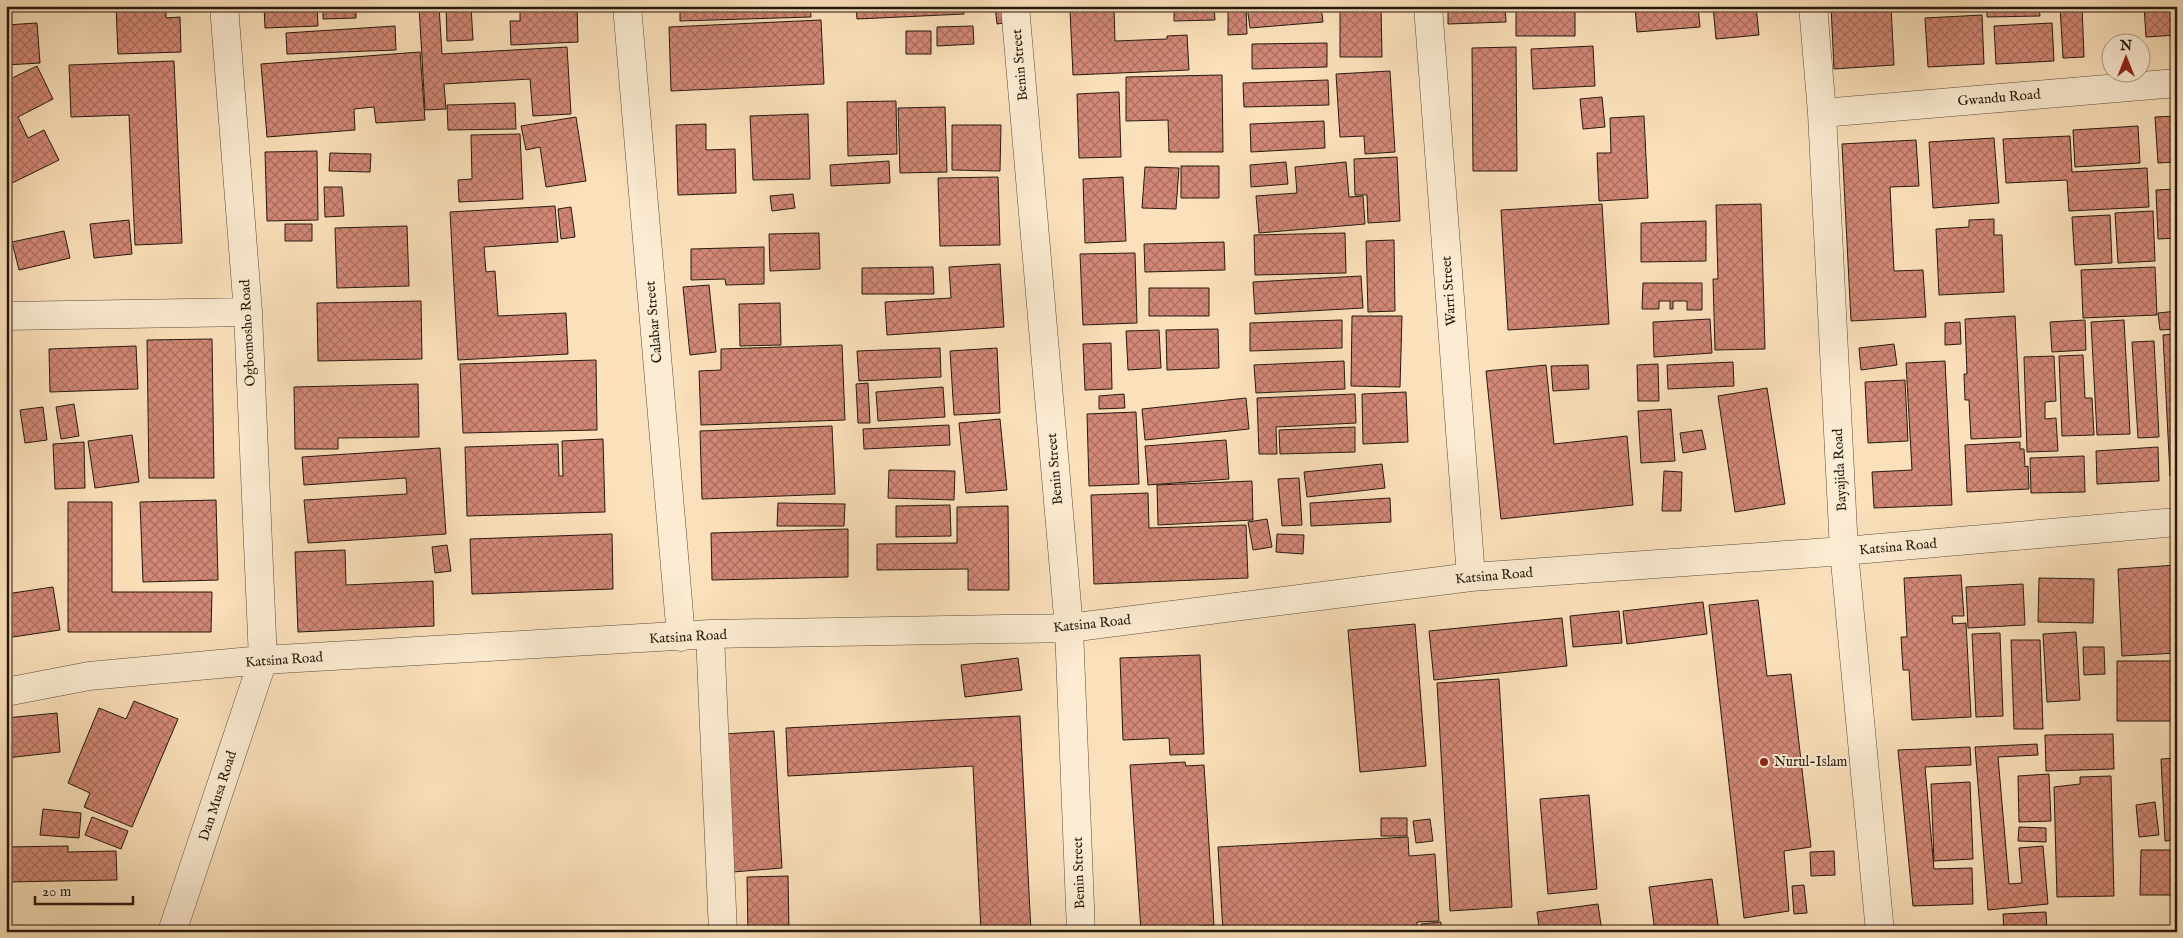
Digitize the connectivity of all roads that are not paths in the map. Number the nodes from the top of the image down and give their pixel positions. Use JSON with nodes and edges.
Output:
{"nodes":[{"id":1,"x":224,"y":6,"type":"edge"},
{"id":2,"x":627,"y":6,"type":"edge"},
{"id":3,"x":1015,"y":6,"type":"edge"},
{"id":4,"x":1428,"y":6,"type":"edge"},
{"id":5,"x":1813,"y":6,"type":"edge"},
{"id":6,"x":2177,"y":83,"type":"edge"},
{"id":7,"x":1822,"y":113,"type":"junction"},
{"id":8,"x":248,"y":312,"type":"junction"},
{"id":9,"x":6,"y":316,"type":"edge"},
{"id":10,"x":2177,"y":522,"type":"edge"},
{"id":11,"x":1844,"y":551,"type":"junction"},
{"id":12,"x":1471,"y":576,"type":"junction"},
{"id":13,"x":1069,"y":628,"type":"junction"},
{"id":14,"x":710,"y":634,"type":"junction"},
{"id":15,"x":681,"y":637,"type":"junction"},
{"id":16,"x":263,"y":660,"type":"junction"},
{"id":17,"x":6,"y":692,"type":"edge"},
{"id":18,"x":172,"y":932,"type":"edge"},
{"id":19,"x":723,"y":932,"type":"edge"},
{"id":20,"x":1082,"y":932,"type":"edge"},
{"id":21,"x":1880,"y":932,"type":"edge"}],
"edges":[{"from":1,"to":8,"type":"street","name":"Ogbomosho Road"},
{"from":2,"to":15,"type":"street","name":"Calabar Street"},
{"from":3,"to":13,"type":"street","name":"Benin Street"},
{"from":4,"to":12,"type":"street","name":"Warri Street"},
{"from":5,"to":7,"type":"street","name":"Bayajida Road"},
{"from":6,"to":7,"type":"street","name":"Gwandu Road"},
{"from":7,"to":11,"type":"street","name":"Bayajida Road"},
{"from":8,"to":9,"type":"street"},
{"from":8,"to":16,"type":"street","name":"Ogbomosho Road"},
{"from":10,"to":11,"type":"street","name":"Katsina Road"},
{"from":11,"to":12,"type":"street","name":"Katsina Road"},
{"from":11,"to":21,"type":"street","name":"Bayajida Road"},
{"from":12,"to":13,"type":"street","name":"Katsina Road"},
{"from":13,"to":14,"type":"street","name":"Katsina Road"},
{"from":13,"to":20,"type":"street","name":"Benin Street"},
{"from":14,"to":15,"type":"street","name":"Katsina Road"},
{"from":14,"to":19,"type":"street"},
{"from":15,"to":16,"type":"street","name":"Katsina Road"},
{"from":16,"to":17,"type":"street","name":"Katsina Road"},
{"from":16,"to":18,"type":"street","name":"Dan Musa Road"}]}
